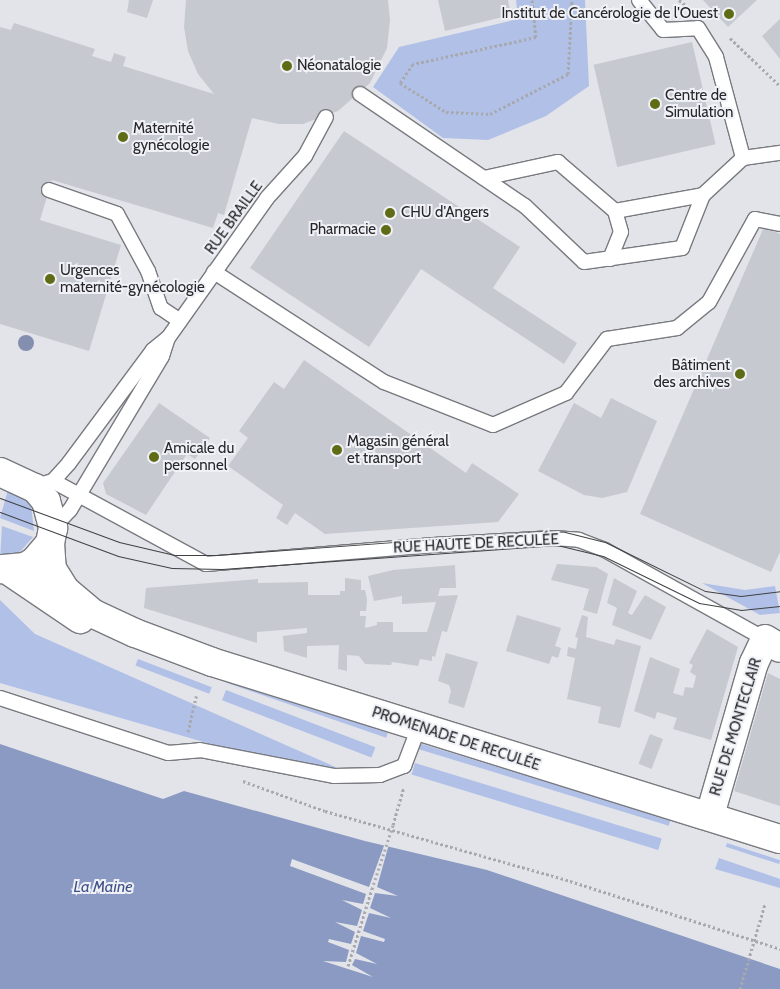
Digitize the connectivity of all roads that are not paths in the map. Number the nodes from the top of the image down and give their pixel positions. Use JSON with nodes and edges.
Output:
{"nodes":[{"id":1,"x":640,"y":0,"type":"edge"},
{"id":2,"x":360,"y":94,"type":"dead end"},
{"id":3,"x":326,"y":117,"type":"dead end"},
{"id":4,"x":780,"y":153,"type":"edge"},
{"id":5,"x":743,"y":158,"type":"junction"},
{"id":6,"x":484,"y":178,"type":"junction"},
{"id":7,"x":49,"y":190,"type":"dead end"},
{"id":8,"x":703,"y":194,"type":"junction"},
{"id":9,"x":615,"y":211,"type":"junction"},
{"id":10,"x":780,"y":224,"type":"edge"},
{"id":11,"x":610,"y":259,"type":"junction"},
{"id":12,"x":214,"y":272,"type":"junction"},
{"id":13,"x":180,"y":321,"type":"junction"},
{"id":14,"x":168,"y":338,"type":"junction"},
{"id":15,"x":0,"y":472,"type":"edge"},
{"id":16,"x":44,"y":484,"type":"junction"},
{"id":17,"x":78,"y":495,"type":"junction"},
{"id":18,"x":51,"y":535,"type":"junction"},
{"id":19,"x":5,"y":570,"type":"edge"},
{"id":20,"x":135,"y":633,"type":"junction"},
{"id":21,"x":772,"y":643,"type":"edge"},
{"id":22,"x":0,"y":698,"type":"edge"},
{"id":23,"x":419,"y":727,"type":"junction"},
{"id":24,"x":710,"y":815,"type":"junction"},
{"id":25,"x":780,"y":839,"type":"edge"}],
"edges":[{"from":1,"to":5,"type":"lane"},
{"from":2,"to":6,"type":"lane"},
{"from":3,"to":12,"type":"lane","name":"RUE BRAILLE"},
{"from":4,"to":5,"type":"lane"},
{"from":5,"to":8,"type":"lane"},
{"from":6,"to":9,"type":"lane"},
{"from":6,"to":11,"type":"lane"},
{"from":7,"to":13,"type":"lane"},
{"from":8,"to":9,"type":"lane"},
{"from":8,"to":11,"type":"lane"},
{"from":9,"to":11,"type":"lane"},
{"from":10,"to":12,"type":"lane"},
{"from":12,"to":13,"type":"lane","name":"RUE BRAILLE"},
{"from":13,"to":14,"type":"lane","name":"RUE BRAILLE"},
{"from":14,"to":16,"type":"lane","name":"RUE BRAILLE"},
{"from":14,"to":17,"type":"lane","name":"RUE BRAILLE"},
{"from":15,"to":16,"type":"street"},
{"from":16,"to":17,"type":"lane"},
{"from":16,"to":18,"type":"street","name":"PROMENADE DE RECULÉE"},
{"from":17,"to":18,"type":"lane","name":"RUE BRAILLE"},
{"from":17,"to":21,"type":"lane","name":"RUE HAUTE DE RECULÉE"},
{"from":18,"to":19,"type":"street"},
{"from":18,"to":20,"type":"street","name":"PROMENADE DE RECULÉE"},
{"from":19,"to":20,"type":"street","name":"PROMENADE DE RECULÉE"},
{"from":20,"to":23,"type":"street","name":"PROMENADE DE RECULÉE"},
{"from":21,"to":24,"type":"street","name":"RUE DE MONTECLAIR"},
{"from":22,"to":23,"type":"lane"},
{"from":23,"to":24,"type":"street","name":"PROMENADE DE RECULÉE"},
{"from":24,"to":25,"type":"street","name":"PROMENADE DE RECULÉE"}]}
